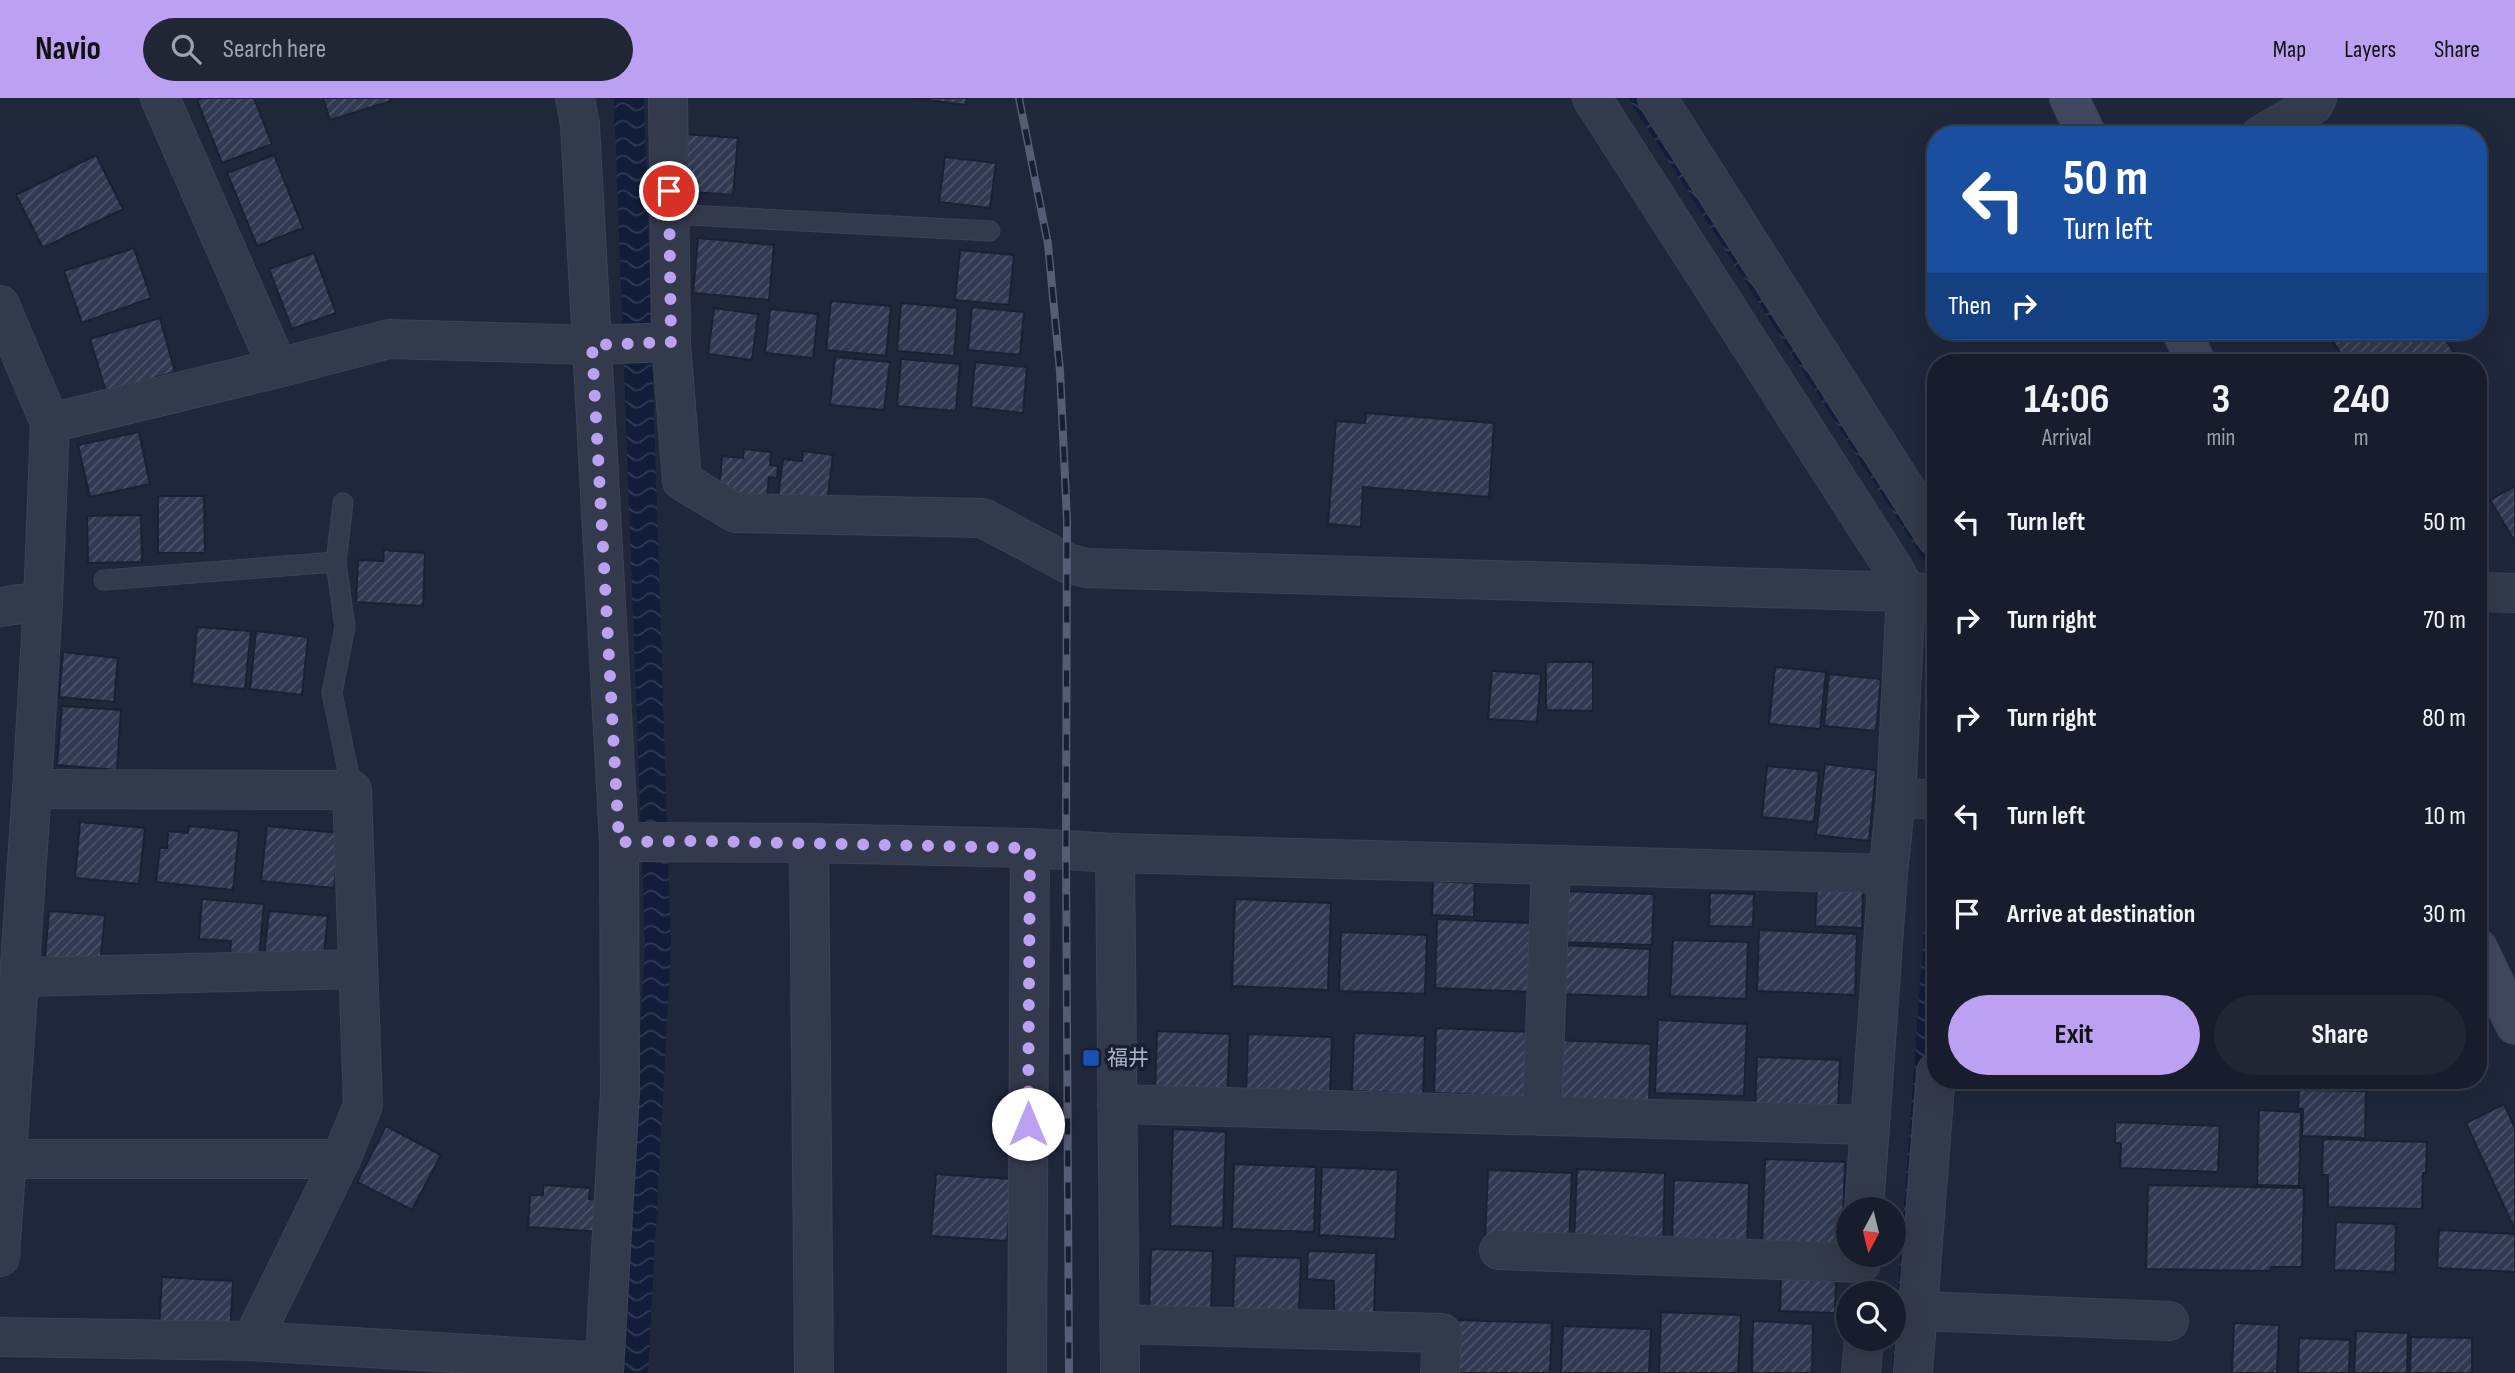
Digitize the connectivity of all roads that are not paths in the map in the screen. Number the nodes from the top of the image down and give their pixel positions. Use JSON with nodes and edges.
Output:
{"nodes":[{"id":1,"x":160,"y":98,"type":"edge"},
{"id":2,"x":575,"y":98,"type":"edge"},
{"id":3,"x":668,"y":98,"type":"edge"},
{"id":4,"x":1592,"y":98,"type":"edge"},
{"id":5,"x":1657,"y":98,"type":"edge"},
{"id":6,"x":2069,"y":98,"type":"edge"},
{"id":7,"x":2317,"y":98,"type":"edge"},
{"id":8,"x":2083,"y":126,"type":"edge"},
{"id":9,"x":2277,"y":126,"type":"edge"},
{"id":10,"x":669,"y":214,"type":"junction"},
{"id":11,"x":990,"y":231,"type":"dead end"},
{"id":12,"x":0,"y":305,"type":"edge"},
{"id":13,"x":664,"y":343,"type":"junction"},
{"id":14,"x":599,"y":345,"type":"junction"},
{"id":15,"x":278,"y":368,"type":"junction"},
{"id":16,"x":50,"y":423,"type":"junction"},
{"id":17,"x":343,"y":503,"type":"dead end"},
{"id":18,"x":1927,"y":523,"type":"edge"},
{"id":19,"x":336,"y":562,"type":"junction"},
{"id":20,"x":104,"y":580,"type":"dead end"},
{"id":21,"x":1921,"y":592,"type":"edge"},
{"id":22,"x":2487,"y":592,"type":"edge"},
{"id":23,"x":2515,"y":593,"type":"edge"},
{"id":24,"x":43,"y":601,"type":"junction"},
{"id":25,"x":0,"y":607,"type":"edge"},
{"id":26,"x":32,"y":789,"type":"junction"},
{"id":27,"x":352,"y":790,"type":"junction"},
{"id":28,"x":1919,"y":799,"type":"edge"},
{"id":29,"x":624,"y":842,"type":"junction"},
{"id":30,"x":809,"y":843,"type":"junction"},
{"id":31,"x":1030,"y":848,"type":"junction"},
{"id":32,"x":1115,"y":853,"type":"junction"},
{"id":33,"x":1551,"y":866,"type":"junction"},
{"id":34,"x":1888,"y":874,"type":"junction"},
{"id":35,"x":2487,"y":967,"type":"edge"},
{"id":36,"x":357,"y":969,"type":"junction"},
{"id":37,"x":21,"y":977,"type":"junction"},
{"id":38,"x":2515,"y":1025,"type":"edge"},
{"id":39,"x":1934,"y":1089,"type":"edge"},
{"id":40,"x":1117,"y":1104,"type":"junction"},
{"id":41,"x":1542,"y":1116,"type":"junction"},
{"id":42,"x":1869,"y":1125,"type":"junction"},
{"id":43,"x":7,"y":1158,"type":"junction"},
{"id":44,"x":341,"y":1159,"type":"junction"},
{"id":45,"x":1865,"y":1197,"type":"edge"},
{"id":46,"x":1499,"y":1250,"type":"dead end"},
{"id":47,"x":0,"y":1257,"type":"edge"},
{"id":48,"x":1862,"y":1270,"type":"edge"},
{"id":49,"x":1907,"y":1312,"type":"edge"},
{"id":50,"x":2169,"y":1321,"type":"dead end"},
{"id":51,"x":1119,"y":1324,"type":"junction"},
{"id":52,"x":0,"y":1337,"type":"edge"},
{"id":53,"x":252,"y":1341,"type":"junction"},
{"id":54,"x":1863,"y":1351,"type":"edge"},
{"id":55,"x":604,"y":1367,"type":"edge"},
{"id":56,"x":814,"y":1373,"type":"edge"},
{"id":57,"x":1027,"y":1373,"type":"edge"},
{"id":58,"x":1120,"y":1373,"type":"edge"},
{"id":59,"x":1440,"y":1373,"type":"edge"},
{"id":60,"x":1861,"y":1373,"type":"edge"},
{"id":61,"x":1913,"y":1373,"type":"edge"}],
"edges":[{"from":1,"to":15,"type":"street"},
{"from":2,"to":14,"type":"street"},
{"from":3,"to":10,"type":"street"},
{"from":4,"to":21,"type":"street"},
{"from":5,"to":18,"type":"street"},
{"from":6,"to":8,"type":"main road"},
{"from":7,"to":9,"type":"street"},
{"from":10,"to":11,"type":"lane"},
{"from":10,"to":13,"type":"street"},
{"from":12,"to":16,"type":"street"},
{"from":13,"to":14,"type":"street"},
{"from":13,"to":21,"type":"street"},
{"from":14,"to":15,"type":"street"},
{"from":14,"to":29,"type":"street"},
{"from":15,"to":16,"type":"street"},
{"from":16,"to":24,"type":"street"},
{"from":17,"to":19,"type":"lane"},
{"from":19,"to":20,"type":"lane"},
{"from":19,"to":27,"type":"lane"},
{"from":21,"to":28,"type":"street"},
{"from":22,"to":23,"type":"street"},
{"from":24,"to":25,"type":"street"},
{"from":24,"to":26,"type":"street"},
{"from":26,"to":27,"type":"street"},
{"from":26,"to":37,"type":"street"},
{"from":27,"to":36,"type":"street"},
{"from":28,"to":34,"type":"street"},
{"from":29,"to":30,"type":"street"},
{"from":29,"to":55,"type":"street"},
{"from":30,"to":31,"type":"street"},
{"from":30,"to":56,"type":"street"},
{"from":31,"to":32,"type":"street"},
{"from":31,"to":57,"type":"street"},
{"from":32,"to":33,"type":"street"},
{"from":32,"to":40,"type":"street"},
{"from":33,"to":34,"type":"street"},
{"from":33,"to":41,"type":"street"},
{"from":34,"to":42,"type":"street"},
{"from":35,"to":38,"type":"main road"},
{"from":36,"to":37,"type":"street"},
{"from":36,"to":44,"type":"street"},
{"from":37,"to":43,"type":"street"},
{"from":39,"to":49,"type":"street"},
{"from":40,"to":41,"type":"street"},
{"from":40,"to":51,"type":"street"},
{"from":41,"to":42,"type":"street"},
{"from":42,"to":45,"type":"street"},
{"from":43,"to":44,"type":"street"},
{"from":43,"to":47,"type":"street"},
{"from":44,"to":53,"type":"street"},
{"from":46,"to":48,"type":"street"},
{"from":49,"to":50,"type":"street"},
{"from":49,"to":61,"type":"street"},
{"from":51,"to":58,"type":"street"},
{"from":51,"to":59,"type":"street"},
{"from":52,"to":53,"type":"street"},
{"from":53,"to":55,"type":"street"},
{"from":54,"to":60,"type":"street"}]}
